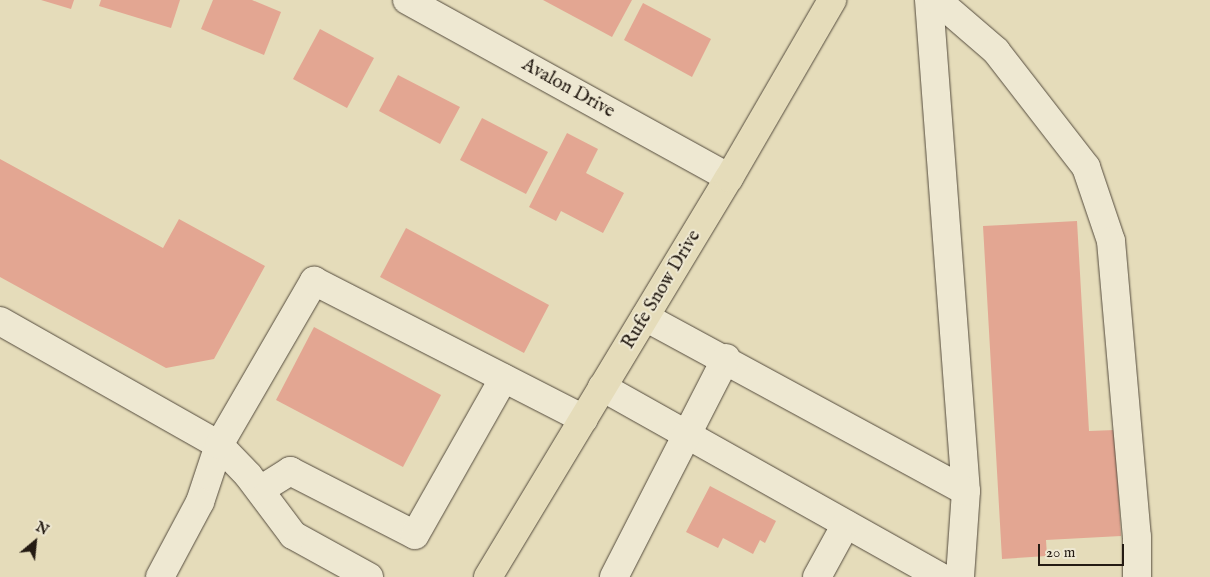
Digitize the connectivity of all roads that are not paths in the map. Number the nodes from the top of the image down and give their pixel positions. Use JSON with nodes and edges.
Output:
{"nodes":[{"id":1,"x":407,"y":0,"type":"edge"},
{"id":2,"x":832,"y":0,"type":"edge"},
{"id":3,"x":929,"y":0,"type":"edge"},
{"id":4,"x":937,"y":0,"type":"edge"},
{"id":5,"x":729,"y":178,"type":"junction"},
{"id":6,"x":645,"y":317,"type":"junction"},
{"id":7,"x":0,"y":321,"type":"edge"},
{"id":8,"x":726,"y":358,"type":"junction"},
{"id":9,"x":504,"y":378,"type":"junction"},
{"id":10,"x":602,"y":388,"type":"junction"},
{"id":11,"x":584,"y":419,"type":"junction"},
{"id":12,"x":688,"y":436,"type":"junction"},
{"id":13,"x":218,"y":445,"type":"junction"},
{"id":14,"x":260,"y":490,"type":"junction"},
{"id":15,"x":966,"y":491,"type":"junction"},
{"id":16,"x":846,"y":524,"type":"junction"},
{"id":17,"x":618,"y":576,"type":"edge"},
{"id":18,"x":160,"y":577,"type":"edge"},
{"id":19,"x":369,"y":577,"type":"edge"},
{"id":20,"x":488,"y":577,"type":"edge"},
{"id":21,"x":817,"y":577,"type":"edge"},
{"id":22,"x":940,"y":577,"type":"edge"},
{"id":23,"x":960,"y":577,"type":"edge"},
{"id":24,"x":1137,"y":577,"type":"edge"}],
"edges":[{"from":1,"to":5,"type":"street","name":"Avalon Drive"},
{"from":2,"to":5,"type":"main road","name":"Rufe Snow Drive"},
{"from":3,"to":15,"type":"street"},
{"from":4,"to":24,"type":"street"},
{"from":5,"to":6,"type":"main road","name":"Rufe Snow Drive"},
{"from":6,"to":8,"type":"street"},
{"from":6,"to":10,"type":"main road","name":"Rufe Snow Drive"},
{"from":7,"to":13,"type":"street"},
{"from":8,"to":12,"type":"street"},
{"from":8,"to":15,"type":"street"},
{"from":9,"to":11,"type":"street"},
{"from":9,"to":13,"type":"street"},
{"from":9,"to":14,"type":"street"},
{"from":10,"to":11,"type":"main road","name":"Rufe Snow Drive"},
{"from":10,"to":12,"type":"street"},
{"from":11,"to":20,"type":"main road","name":"Rufe Snow Drive"},
{"from":12,"to":16,"type":"street"},
{"from":12,"to":17,"type":"street"},
{"from":13,"to":14,"type":"street"},
{"from":13,"to":18,"type":"street"},
{"from":14,"to":19,"type":"street"},
{"from":15,"to":23,"type":"street"},
{"from":16,"to":21,"type":"street"},
{"from":16,"to":22,"type":"street"}]}
